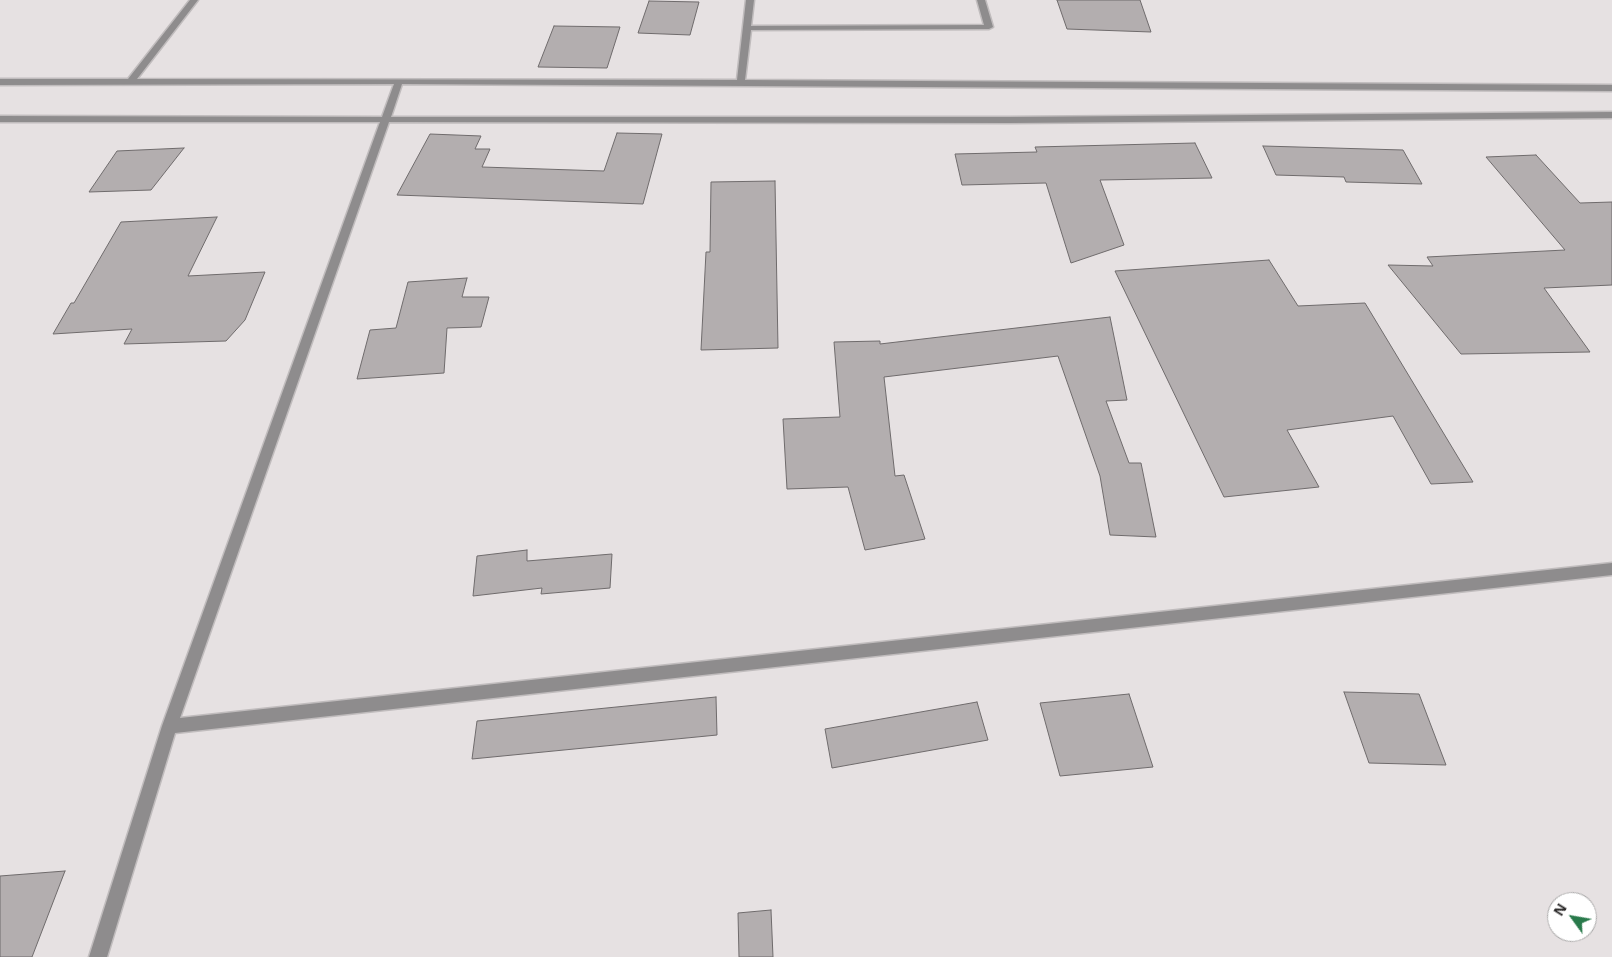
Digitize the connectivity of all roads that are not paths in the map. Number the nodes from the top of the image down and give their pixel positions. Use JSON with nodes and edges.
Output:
{"nodes":[{"id":1,"x":194,"y":0,"type":"edge"},
{"id":2,"x":750,"y":0,"type":"edge"},
{"id":3,"x":982,"y":0,"type":"edge"},
{"id":4,"x":746,"y":28,"type":"junction"},
{"id":5,"x":131,"y":81,"type":"junction"},
{"id":6,"x":399,"y":81,"type":"junction"},
{"id":7,"x":741,"y":82,"type":"junction"},
{"id":8,"x":1,"y":83,"type":"edge"},
{"id":9,"x":1612,"y":88,"type":"edge"},
{"id":10,"x":1612,"y":115,"type":"edge"},
{"id":11,"x":0,"y":119,"type":"edge"},
{"id":12,"x":385,"y":119,"type":"junction"},
{"id":13,"x":1612,"y":569,"type":"edge"},
{"id":14,"x":170,"y":726,"type":"junction"},
{"id":15,"x":98,"y":957,"type":"edge"}],
"edges":[{"from":1,"to":5,"type":"street"},
{"from":2,"to":4,"type":"street"},
{"from":3,"to":4,"type":"street"},
{"from":4,"to":7,"type":"street"},
{"from":5,"to":6,"type":"street"},
{"from":5,"to":8,"type":"street"},
{"from":6,"to":7,"type":"street"},
{"from":6,"to":12,"type":"street"},
{"from":7,"to":9,"type":"street"},
{"from":10,"to":12,"type":"street"},
{"from":11,"to":12,"type":"street"},
{"from":12,"to":14,"type":"street"},
{"from":13,"to":14,"type":"street"},
{"from":14,"to":15,"type":"street"}]}
